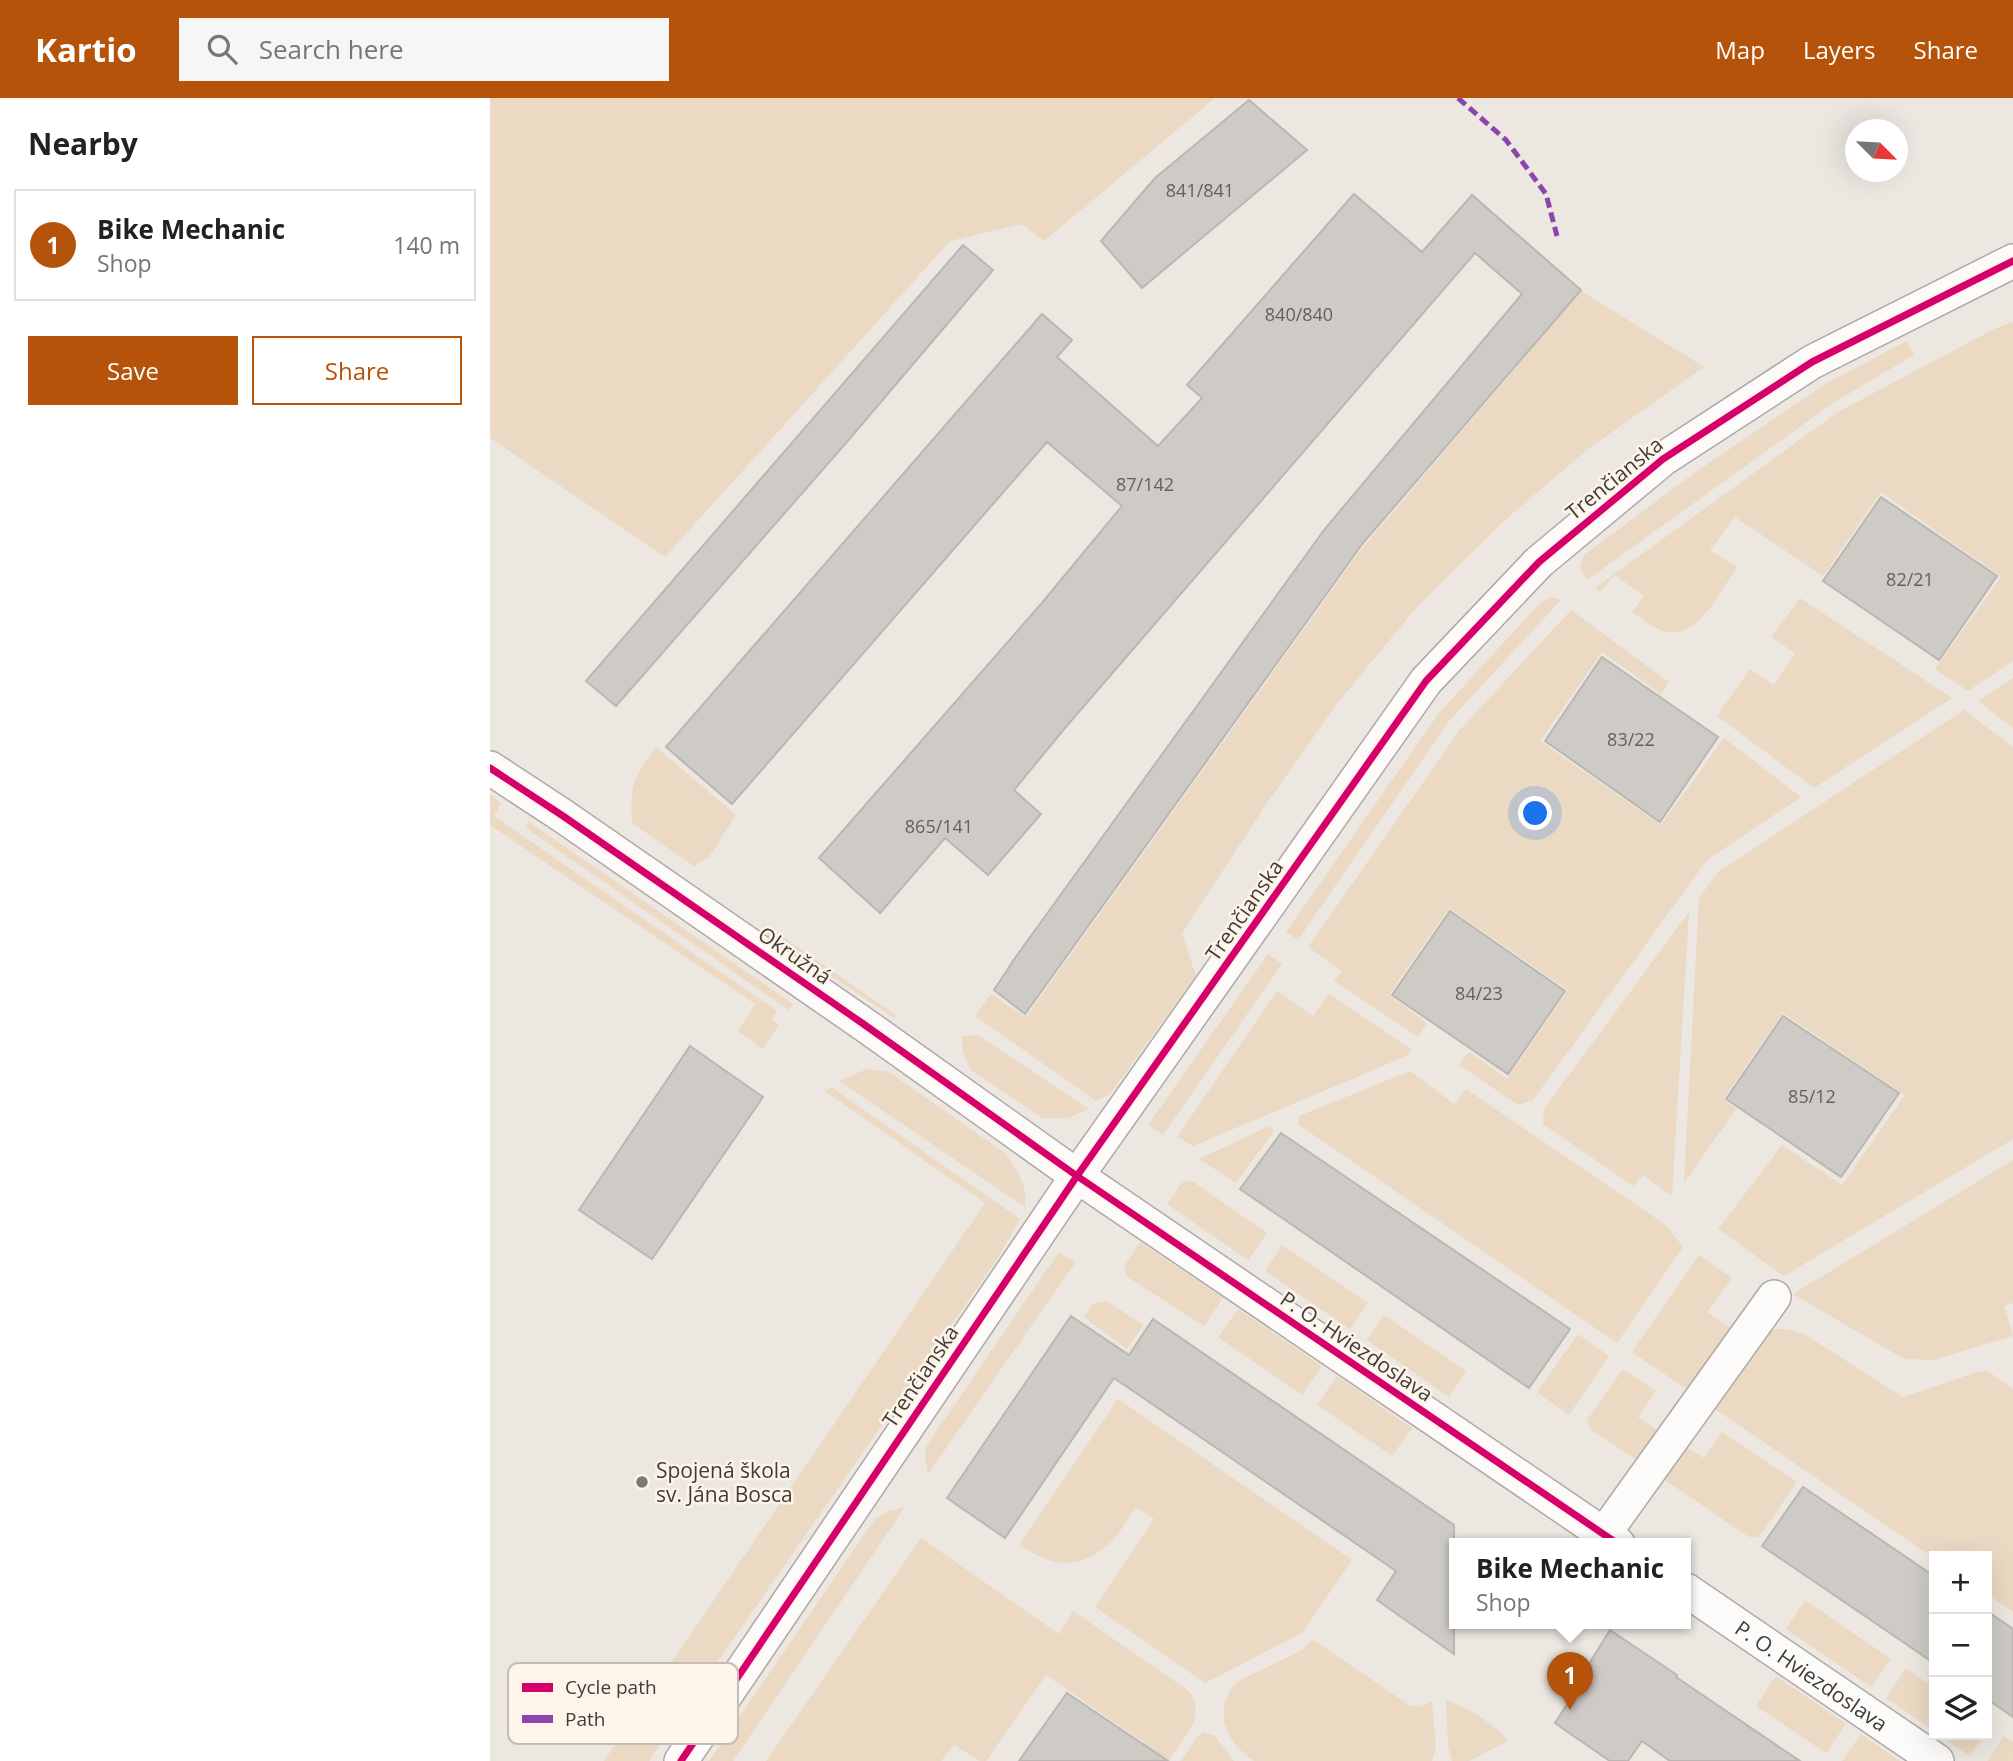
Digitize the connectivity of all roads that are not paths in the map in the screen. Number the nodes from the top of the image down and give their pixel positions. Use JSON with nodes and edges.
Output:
{"nodes":[{"id":1,"x":2013,"y":261,"type":"edge"},
{"id":2,"x":490,"y":768,"type":"edge"},
{"id":3,"x":1077,"y":1176,"type":"junction"},
{"id":4,"x":1774,"y":1297,"type":"dead end"},
{"id":5,"x":1610,"y":1538,"type":"edge"},
{"id":6,"x":1612,"y":1538,"type":"edge"},
{"id":7,"x":1691,"y":1594,"type":"edge"},
{"id":8,"x":738,"y":1677,"type":"edge"},
{"id":9,"x":693,"y":1744,"type":"edge"},
{"id":10,"x":681,"y":1761,"type":"edge"},
{"id":11,"x":1937,"y":1761,"type":"edge"}],
"edges":[{"from":1,"to":3,"type":"street","name":"Trenčianska"},
{"from":2,"to":3,"type":"street","name":"Okružná"},
{"from":3,"to":5,"type":"street","name":"P. O. Hviezdoslava"},
{"from":3,"to":8,"type":"street","name":"Trenčianska"},
{"from":4,"to":6,"type":"street","name":"P. O. Hviezdoslava"},
{"from":7,"to":11,"type":"street","name":"P. O. Hviezdoslava"},
{"from":9,"to":10,"type":"street","name":"Trenčianska"}]}
